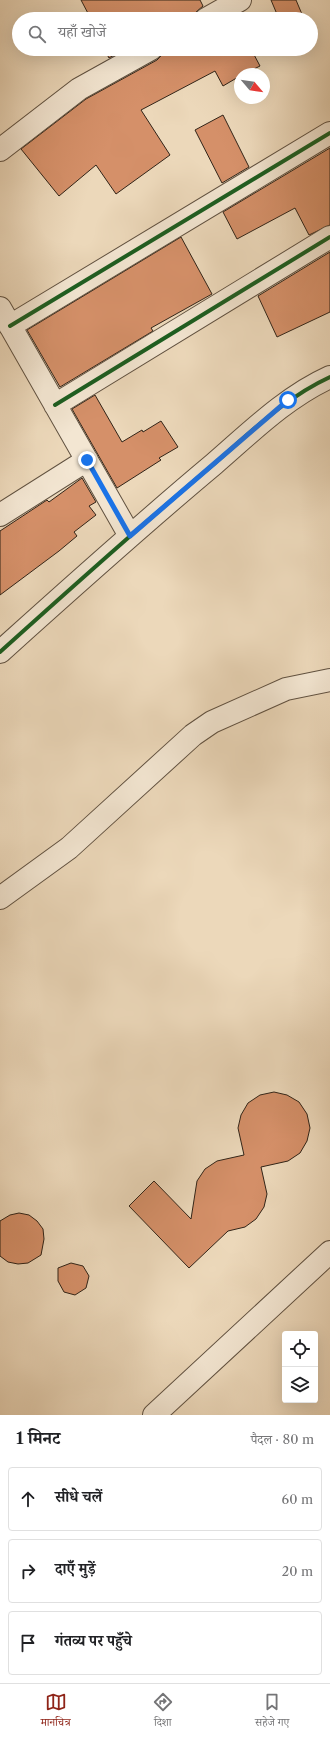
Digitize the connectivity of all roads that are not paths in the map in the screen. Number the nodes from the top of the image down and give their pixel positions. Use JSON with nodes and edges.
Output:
{"nodes":[{"id":1,"x":240,"y":0,"type":"edge"},
{"id":2,"x":219,"y":12,"type":"edge"},
{"id":3,"x":138,"y":56,"type":"edge"},
{"id":4,"x":330,"y":133,"type":"edge"},
{"id":5,"x":0,"y":150,"type":"edge"},
{"id":6,"x":330,"y":237,"type":"edge"},
{"id":7,"x":5,"y":317,"type":"edge"},
{"id":8,"x":330,"y":377,"type":"edge"},
{"id":9,"x":55,"y":405,"type":"junction"},
{"id":10,"x":87,"y":460,"type":"junction"},
{"id":11,"x":0,"y":515,"type":"edge"},
{"id":12,"x":130,"y":536,"type":"junction"},
{"id":13,"x":0,"y":652,"type":"edge"},
{"id":14,"x":330,"y":680,"type":"edge"},
{"id":15,"x":0,"y":898,"type":"edge"},
{"id":16,"x":330,"y":1252,"type":"edge"},
{"id":17,"x":154,"y":1415,"type":"edge"}],
"edges":[{"from":1,"to":2,"type":"street"},
{"from":3,"to":5,"type":"street"},
{"from":4,"to":7,"type":"street"},
{"from":6,"to":9,"type":"street"},
{"from":7,"to":9,"type":"street"},
{"from":8,"to":12,"type":"street"},
{"from":9,"to":10,"type":"street"},
{"from":10,"to":11,"type":"street"},
{"from":10,"to":12,"type":"street"},
{"from":12,"to":13,"type":"street"},
{"from":14,"to":15,"type":"street"},
{"from":16,"to":17,"type":"street"}]}
